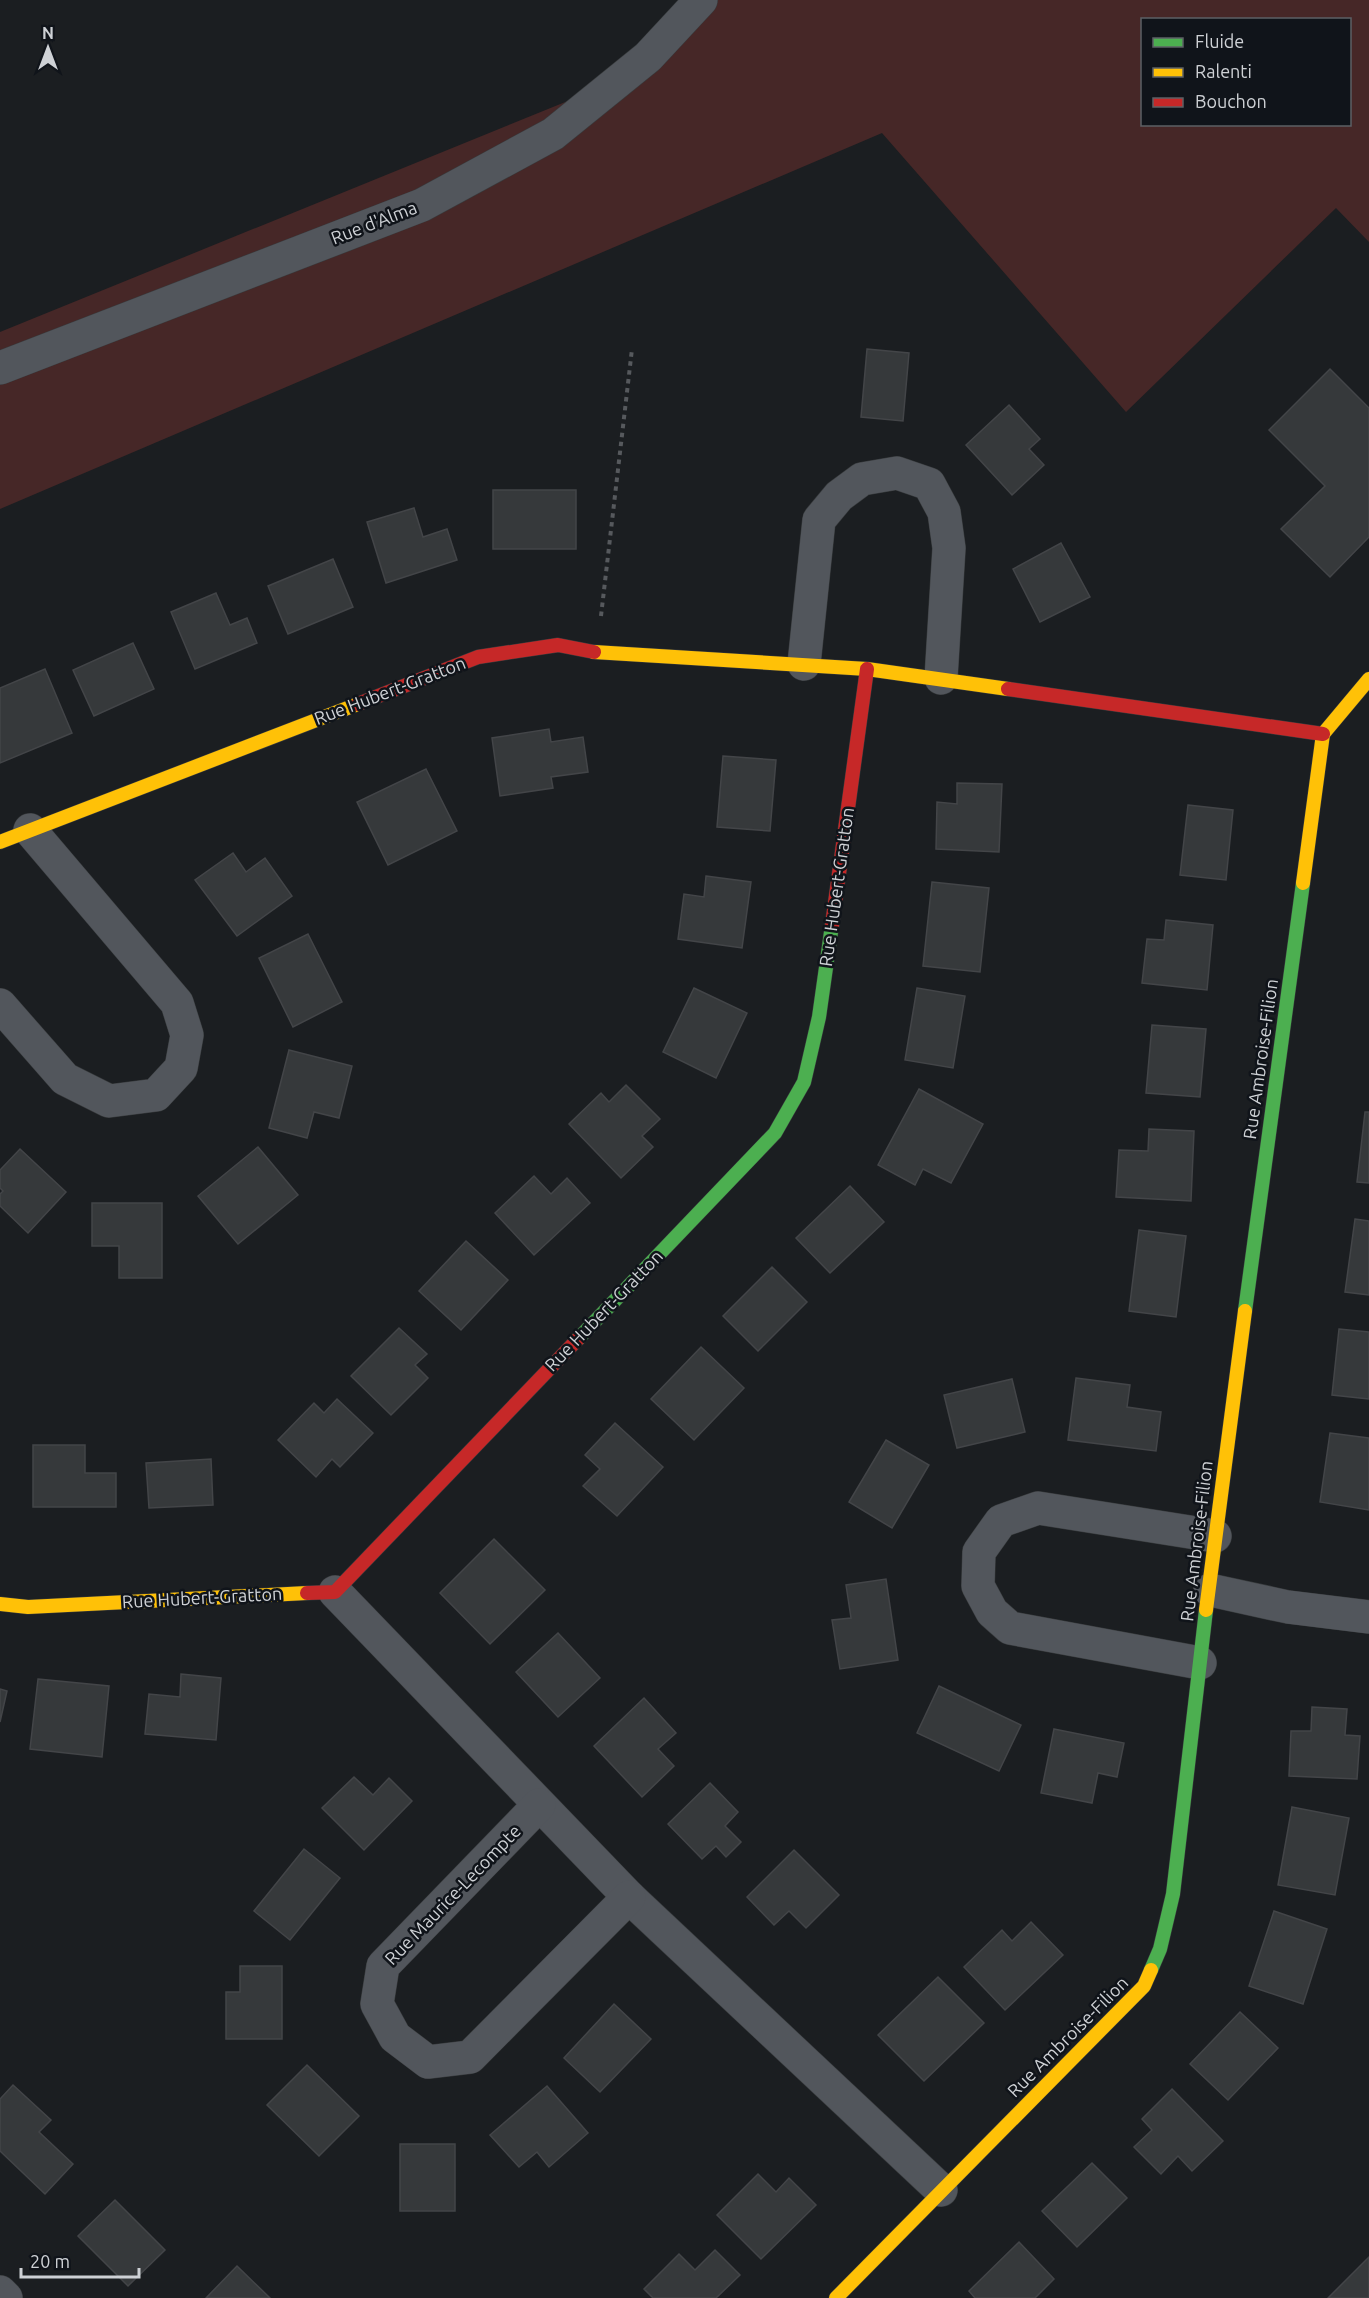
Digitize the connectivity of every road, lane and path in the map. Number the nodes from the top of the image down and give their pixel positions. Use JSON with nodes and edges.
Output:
{"nodes":[{"id":1,"x":701,"y":0,"type":"edge"},
{"id":2,"x":632,"y":349,"type":"dead end"},
{"id":3,"x":0,"y":368,"type":"edge"},
{"id":4,"x":596,"y":652,"type":"junction"},
{"id":5,"x":804,"y":664,"type":"junction"},
{"id":6,"x":867,"y":669,"type":"junction"},
{"id":7,"x":940,"y":678,"type":"junction"},
{"id":8,"x":1369,"y":679,"type":"edge"},
{"id":9,"x":1323,"y":734,"type":"junction"},
{"id":10,"x":30,"y":830,"type":"junction"},
{"id":11,"x":0,"y":842,"type":"edge"},
{"id":12,"x":0,"y":1005,"type":"edge"},
{"id":13,"x":1215,"y":1536,"type":"junction"},
{"id":14,"x":1210,"y":1590,"type":"junction"},
{"id":15,"x":335,"y":1592,"type":"junction"},
{"id":16,"x":0,"y":1604,"type":"edge"},
{"id":17,"x":1369,"y":1617,"type":"edge"},
{"id":18,"x":1200,"y":1663,"type":"junction"},
{"id":19,"x":539,"y":1805,"type":"junction"},
{"id":20,"x":629,"y":1898,"type":"junction"},
{"id":21,"x":940,"y":2190,"type":"junction"},
{"id":22,"x":0,"y":2292,"type":"edge"},
{"id":23,"x":6,"y":2298,"type":"edge"},
{"id":24,"x":836,"y":2298,"type":"edge"}],
"edges":[{"from":1,"to":3,"type":"street","name":"Rue d'Alma"},
{"from":2,"to":4,"type":"path"},
{"from":4,"to":5,"type":"street","name":"Rue Hubert-Gratton"},
{"from":4,"to":10,"type":"street","name":"Rue Hubert-Gratton"},
{"from":5,"to":6,"type":"street","name":"Rue Hubert-Gratton"},
{"from":5,"to":7,"type":"street"},
{"from":6,"to":7,"type":"street","name":"Rue Hubert-Gratton"},
{"from":6,"to":15,"type":"street","name":"Rue Hubert-Gratton"},
{"from":7,"to":9,"type":"street","name":"Rue Hubert-Gratton"},
{"from":8,"to":9,"type":"street"},
{"from":9,"to":13,"type":"street","name":"Rue Ambroise-Filion"},
{"from":10,"to":11,"type":"street","name":"Rue Hubert-Gratton"},
{"from":10,"to":12,"type":"street"},
{"from":13,"to":14,"type":"street","name":"Rue Ambroise-Filion"},
{"from":13,"to":18,"type":"street"},
{"from":14,"to":17,"type":"street"},
{"from":14,"to":18,"type":"street","name":"Rue Ambroise-Filion"},
{"from":15,"to":16,"type":"street","name":"Rue Hubert-Gratton"},
{"from":15,"to":19,"type":"street"},
{"from":18,"to":21,"type":"street","name":"Rue Ambroise-Filion"},
{"from":19,"to":20,"type":"street"},
{"from":19,"to":20,"type":"street","name":"Rue Maurice-Lecompte"},
{"from":20,"to":21,"type":"street"},
{"from":21,"to":24,"type":"street","name":"Rue Ambroise-Filion"},
{"from":22,"to":23,"type":"street"}]}
